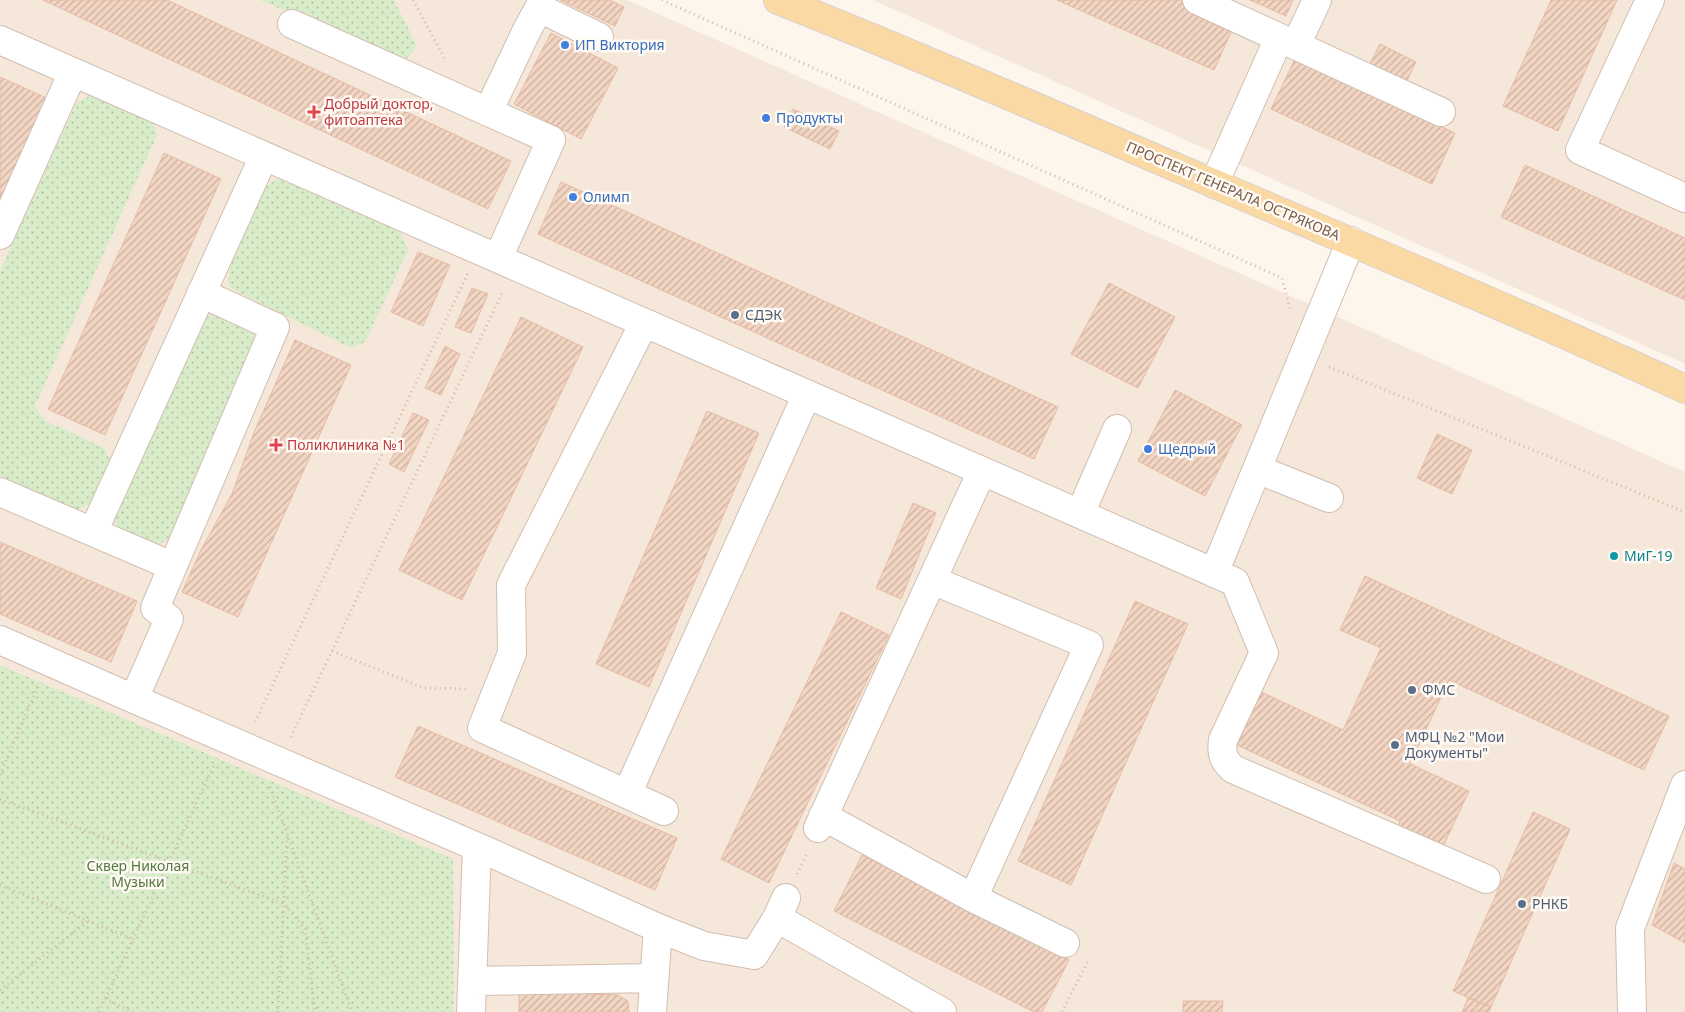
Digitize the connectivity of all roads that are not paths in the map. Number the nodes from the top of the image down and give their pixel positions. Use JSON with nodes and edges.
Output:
{"nodes":[{"id":1,"x":778,"y":0,"type":"edge"},
{"id":2,"x":1197,"y":0,"type":"edge"},
{"id":3,"x":1316,"y":0,"type":"edge"},
{"id":4,"x":1650,"y":0,"type":"edge"},
{"id":5,"x":292,"y":24,"type":"dead end"},
{"id":6,"x":599,"y":37,"type":"dead end"},
{"id":7,"x":0,"y":40,"type":"edge"},
{"id":8,"x":1288,"y":42,"type":"junction"},
{"id":9,"x":73,"y":72,"type":"junction"},
{"id":10,"x":478,"y":108,"type":"junction"},
{"id":11,"x":1442,"y":112,"type":"dead end"},
{"id":12,"x":264,"y":156,"type":"junction"},
{"id":13,"x":1214,"y":184,"type":"junction"},
{"id":14,"x":1685,"y":198,"type":"edge"},
{"id":15,"x":0,"y":234,"type":"edge"},
{"id":16,"x":1351,"y":241,"type":"junction"},
{"id":17,"x":497,"y":258,"type":"junction"},
{"id":18,"x":201,"y":293,"type":"junction"},
{"id":19,"x":644,"y":323,"type":"junction"},
{"id":20,"x":1685,"y":389,"type":"edge"},
{"id":21,"x":807,"y":394,"type":"junction"},
{"id":22,"x":1117,"y":429,"type":"dead end"},
{"id":23,"x":1257,"y":469,"type":"junction"},
{"id":24,"x":982,"y":471,"type":"junction"},
{"id":25,"x":0,"y":492,"type":"edge"},
{"id":26,"x":1329,"y":498,"type":"dead end"},
{"id":27,"x":1080,"y":514,"type":"junction"},
{"id":28,"x":93,"y":532,"type":"junction"},
{"id":29,"x":172,"y":566,"type":"junction"},
{"id":30,"x":1214,"y":573,"type":"junction"},
{"id":31,"x":932,"y":580,"type":"junction"},
{"id":32,"x":0,"y":640,"type":"edge"},
{"id":33,"x":134,"y":699,"type":"junction"},
{"id":34,"x":1685,"y":785,"type":"edge"},
{"id":35,"x":627,"y":794,"type":"junction"},
{"id":36,"x":664,"y":811,"type":"dead end"},
{"id":37,"x":477,"y":846,"type":"junction"},
{"id":38,"x":1486,"y":878,"type":"dead end"},
{"id":39,"x":973,"y":898,"type":"junction"},
{"id":40,"x":658,"y":928,"type":"junction"},
{"id":41,"x":1065,"y":943,"type":"road end"},
{"id":42,"x":654,"y":978,"type":"junction"},
{"id":43,"x":472,"y":981,"type":"junction"},
{"id":44,"x":471,"y":1012,"type":"edge"},
{"id":45,"x":652,"y":1012,"type":"edge"},
{"id":46,"x":942,"y":1012,"type":"edge"},
{"id":47,"x":1632,"y":1012,"type":"edge"}],
"edges":[{"from":1,"to":13,"type":"main road","name":"ПРОСПЕКТ ГЕНЕРАЛА ОСТРЯКОВА"},
{"from":2,"to":8,"type":"lane"},
{"from":3,"to":8,"type":"lane"},
{"from":4,"to":14,"type":"lane"},
{"from":5,"to":10,"type":"lane"},
{"from":6,"to":10,"type":"lane"},
{"from":7,"to":9,"type":"lane"},
{"from":8,"to":11,"type":"lane"},
{"from":8,"to":13,"type":"lane"},
{"from":9,"to":12,"type":"lane"},
{"from":9,"to":15,"type":"lane"},
{"from":10,"to":17,"type":"lane"},
{"from":12,"to":17,"type":"lane"},
{"from":12,"to":18,"type":"lane"},
{"from":13,"to":16,"type":"main road","name":"ПРОСПЕКТ ГЕНЕРАЛА ОСТРЯКОВА"},
{"from":16,"to":20,"type":"main road","name":"ПРОСПЕКТ ГЕНЕРАЛА ОСТРЯКОВА"},
{"from":16,"to":23,"type":"lane"},
{"from":17,"to":19,"type":"lane"},
{"from":18,"to":28,"type":"lane"},
{"from":18,"to":29,"type":"lane"},
{"from":19,"to":21,"type":"lane"},
{"from":19,"to":35,"type":"lane"},
{"from":21,"to":24,"type":"lane"},
{"from":21,"to":35,"type":"lane"},
{"from":22,"to":27,"type":"lane"},
{"from":23,"to":26,"type":"lane"},
{"from":23,"to":30,"type":"lane"},
{"from":24,"to":27,"type":"lane"},
{"from":24,"to":31,"type":"lane"},
{"from":25,"to":28,"type":"lane"},
{"from":27,"to":30,"type":"lane"},
{"from":28,"to":29,"type":"lane"},
{"from":29,"to":33,"type":"lane"},
{"from":30,"to":38,"type":"lane"},
{"from":31,"to":39,"type":"lane"},
{"from":31,"to":39,"type":"lane"},
{"from":32,"to":33,"type":"lane"},
{"from":33,"to":37,"type":"lane"},
{"from":34,"to":47,"type":"lane"},
{"from":35,"to":36,"type":"lane"},
{"from":37,"to":40,"type":"lane"},
{"from":37,"to":43,"type":"lane"},
{"from":39,"to":41,"type":"lane"},
{"from":40,"to":42,"type":"lane"},
{"from":40,"to":46,"type":"lane"},
{"from":42,"to":43,"type":"lane"},
{"from":42,"to":45,"type":"lane"},
{"from":43,"to":44,"type":"lane"}]}
